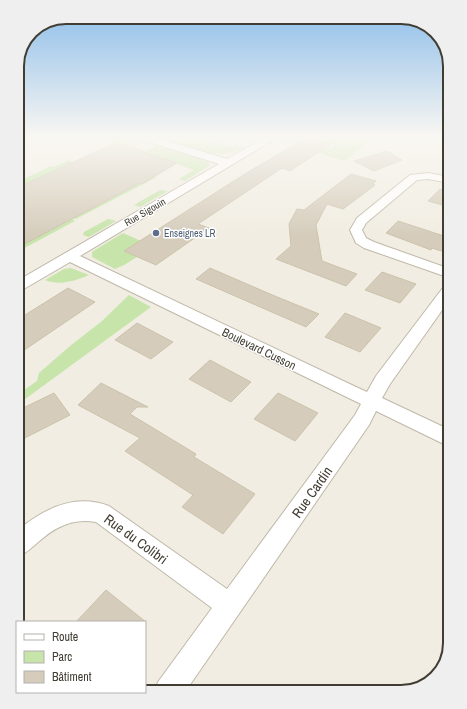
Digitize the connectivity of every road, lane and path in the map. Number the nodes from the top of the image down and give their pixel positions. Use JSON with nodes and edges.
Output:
{"nodes":[{"id":1,"x":216,"y":170,"type":"edge"},
{"id":2,"x":443,"y":179,"type":"edge"},
{"id":3,"x":70,"y":256,"type":"junction"},
{"id":4,"x":443,"y":271,"type":"edge"},
{"id":5,"x":24,"y":283,"type":"edge"},
{"id":6,"x":443,"y":298,"type":"edge"},
{"id":7,"x":372,"y":402,"type":"junction"},
{"id":8,"x":443,"y":435,"type":"edge"},
{"id":9,"x":24,"y":540,"type":"edge"},
{"id":10,"x":230,"y":606,"type":"junction"},
{"id":11,"x":173,"y":685,"type":"edge"}],
"edges":[{"from":1,"to":3,"type":"street","name":"Rue Sigouin"},
{"from":2,"to":4,"type":"street"},
{"from":3,"to":5,"type":"street","name":"Rue Sigouin"},
{"from":3,"to":7,"type":"street","name":"Boulevard Cusson"},
{"from":6,"to":7,"type":"street","name":"Rue Cardin"},
{"from":7,"to":8,"type":"street","name":"Boulevard Cusson"},
{"from":7,"to":10,"type":"street","name":"Rue Cardin"},
{"from":9,"to":10,"type":"street","name":"Rue du Colibri"},
{"from":10,"to":11,"type":"street","name":"Rue Cardin"}]}
